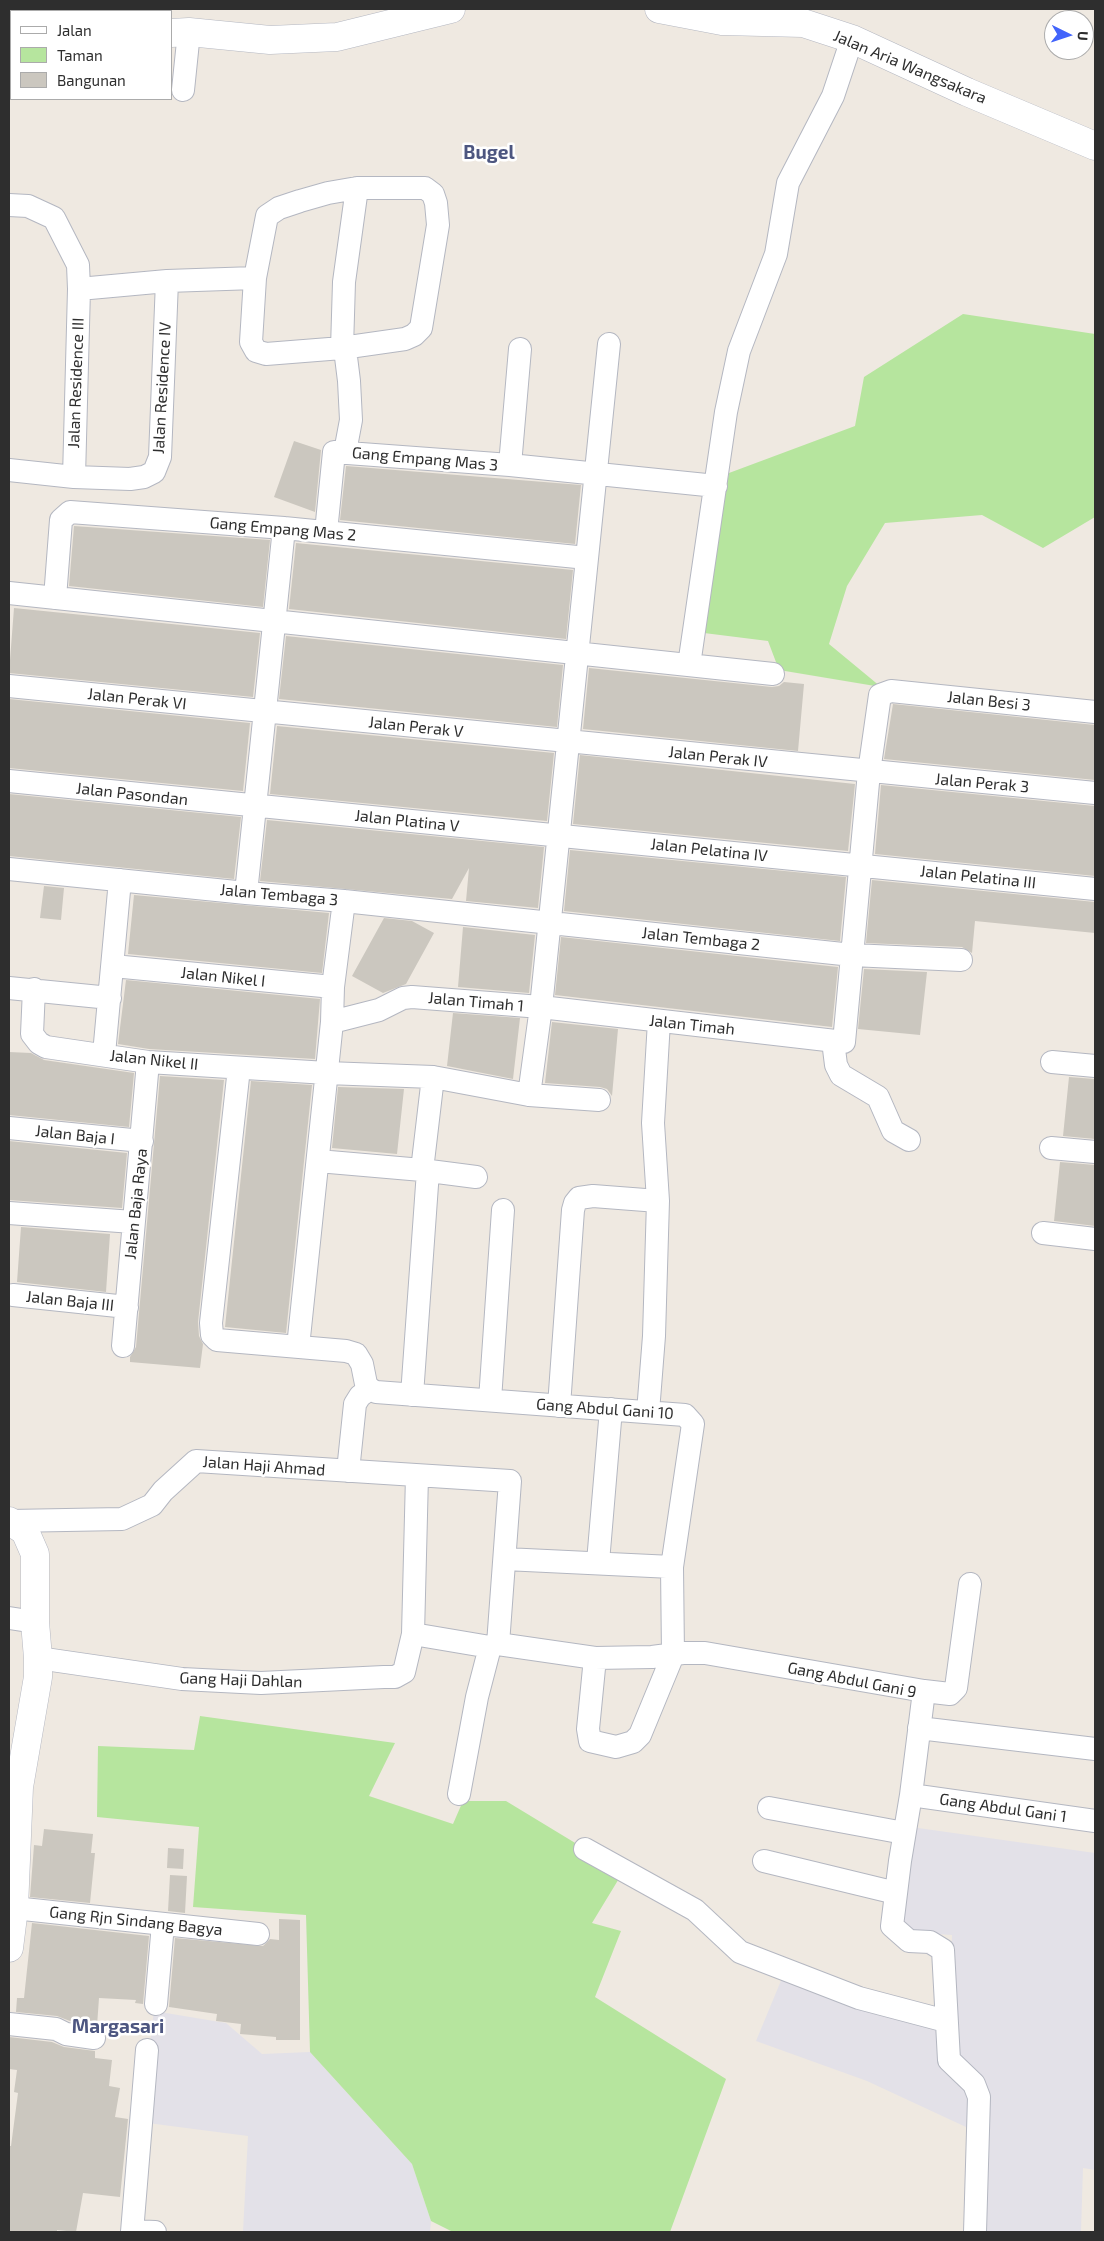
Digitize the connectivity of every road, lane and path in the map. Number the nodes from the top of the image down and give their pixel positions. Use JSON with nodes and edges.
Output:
{"nodes":[{"id":1,"x":451,"y":9,"type":"edge"},
{"id":2,"x":659,"y":9,"type":"edge"},
{"id":3,"x":806,"y":16,"type":"edge"},
{"id":4,"x":180,"y":33,"type":"edge"},
{"id":5,"x":852,"y":39,"type":"junction"},
{"id":6,"x":183,"y":90,"type":"dead end"},
{"id":7,"x":1095,"y":146,"type":"edge"},
{"id":8,"x":356,"y":188,"type":"junction"},
{"id":9,"x":9,"y":205,"type":"edge"},
{"id":10,"x":255,"y":278,"type":"junction"},
{"id":11,"x":166,"y":281,"type":"junction"},
{"id":12,"x":79,"y":289,"type":"junction"},
{"id":13,"x":609,"y":344,"type":"dead end"},
{"id":14,"x":342,"y":348,"type":"junction"},
{"id":15,"x":520,"y":349,"type":"dead end"},
{"id":16,"x":345,"y":452,"type":"junction"},
{"id":17,"x":510,"y":466,"type":"junction"},
{"id":18,"x":9,"y":470,"type":"edge"},
{"id":19,"x":596,"y":474,"type":"junction"},
{"id":20,"x":74,"y":477,"type":"junction"},
{"id":21,"x":716,"y":486,"type":"junction"},
{"id":22,"x":284,"y":528,"type":"junction"},
{"id":23,"x":326,"y":532,"type":"junction"},
{"id":24,"x":587,"y":558,"type":"junction"},
{"id":25,"x":9,"y":593,"type":"edge"},
{"id":26,"x":55,"y":598,"type":"junction"},
{"id":27,"x":274,"y":622,"type":"junction"},
{"id":28,"x":577,"y":654,"type":"junction"},
{"id":29,"x":688,"y":665,"type":"junction"},
{"id":30,"x":773,"y":674,"type":"dead end"},
{"id":31,"x":9,"y":686,"type":"edge"},
{"id":32,"x":265,"y":712,"type":"junction"},
{"id":33,"x":1095,"y":712,"type":"edge"},
{"id":34,"x":568,"y":742,"type":"junction"},
{"id":35,"x":869,"y":772,"type":"junction"},
{"id":36,"x":9,"y":782,"type":"edge"},
{"id":37,"x":1095,"y":793,"type":"edge"},
{"id":38,"x":255,"y":806,"type":"junction"},
{"id":39,"x":558,"y":836,"type":"junction"},
{"id":40,"x":860,"y":865,"type":"junction"},
{"id":41,"x":9,"y":869,"type":"edge"},
{"id":42,"x":120,"y":880,"type":"junction"},
{"id":43,"x":1095,"y":888,"type":"edge"},
{"id":44,"x":246,"y":893,"type":"junction"},
{"id":45,"x":344,"y":900,"type":"junction"},
{"id":46,"x":549,"y":924,"type":"junction"},
{"id":47,"x":852,"y":955,"type":"junction"},
{"id":48,"x":961,"y":960,"type":"dead end"},
{"id":49,"x":113,"y":966,"type":"junction"},
{"id":50,"x":9,"y":988,"type":"edge"},
{"id":51,"x":333,"y":988,"type":"junction"},
{"id":52,"x":34,"y":989,"type":"junction"},
{"id":53,"x":110,"y":998,"type":"junction"},
{"id":54,"x":541,"y":1007,"type":"junction"},
{"id":55,"x":659,"y":1021,"type":"junction"},
{"id":56,"x":332,"y":1022,"type":"junction"},
{"id":57,"x":839,"y":1041,"type":"junction"},
{"id":58,"x":104,"y":1054,"type":"junction"},
{"id":59,"x":148,"y":1062,"type":"junction"},
{"id":60,"x":1052,"y":1062,"type":"dead end"},
{"id":61,"x":1095,"y":1066,"type":"edge"},
{"id":62,"x":239,"y":1068,"type":"junction"},
{"id":63,"x":326,"y":1073,"type":"junction"},
{"id":64,"x":433,"y":1077,"type":"junction"},
{"id":65,"x":529,"y":1094,"type":"junction"},
{"id":66,"x":600,"y":1100,"type":"dead end"},
{"id":67,"x":9,"y":1128,"type":"edge"},
{"id":68,"x":909,"y":1140,"type":"dead end"},
{"id":69,"x":142,"y":1141,"type":"junction"},
{"id":70,"x":1051,"y":1148,"type":"dead end"},
{"id":71,"x":1095,"y":1152,"type":"edge"},
{"id":72,"x":318,"y":1161,"type":"junction"},
{"id":73,"x":425,"y":1170,"type":"junction"},
{"id":74,"x":476,"y":1177,"type":"dead end"},
{"id":75,"x":658,"y":1200,"type":"junction"},
{"id":76,"x":503,"y":1210,"type":"dead end"},
{"id":77,"x":9,"y":1214,"type":"edge"},
{"id":78,"x":133,"y":1222,"type":"junction"},
{"id":79,"x":1043,"y":1234,"type":"dead end"},
{"id":80,"x":1095,"y":1239,"type":"edge"},
{"id":81,"x":13,"y":1295,"type":"dead end"},
{"id":82,"x":127,"y":1307,"type":"junction"},
{"id":83,"x":123,"y":1346,"type":"dead end"},
{"id":84,"x":298,"y":1347,"type":"junction"},
{"id":85,"x":370,"y":1390,"type":"junction"},
{"id":86,"x":412,"y":1395,"type":"junction"},
{"id":87,"x":490,"y":1400,"type":"junction"},
{"id":88,"x":559,"y":1406,"type":"junction"},
{"id":89,"x":611,"y":1409,"type":"junction"},
{"id":90,"x":648,"y":1412,"type":"junction"},
{"id":91,"x":348,"y":1471,"type":"junction"},
{"id":92,"x":416,"y":1476,"type":"junction"},
{"id":93,"x":9,"y":1521,"type":"edge"},
{"id":94,"x":505,"y":1559,"type":"junction"},
{"id":95,"x":598,"y":1562,"type":"junction"},
{"id":96,"x":672,"y":1567,"type":"junction"},
{"id":97,"x":970,"y":1584,"type":"dead end"},
{"id":98,"x":9,"y":1618,"type":"edge"},
{"id":99,"x":35,"y":1622,"type":"junction"},
{"id":100,"x":414,"y":1634,"type":"junction"},
{"id":101,"x":494,"y":1646,"type":"junction"},
{"id":102,"x":672,"y":1655,"type":"junction"},
{"id":103,"x":38,"y":1658,"type":"junction"},
{"id":104,"x":595,"y":1658,"type":"junction"},
{"id":105,"x":924,"y":1691,"type":"junction"},
{"id":106,"x":919,"y":1728,"type":"junction"},
{"id":107,"x":1095,"y":1748,"type":"edge"},
{"id":108,"x":459,"y":1794,"type":"dead end"},
{"id":109,"x":912,"y":1795,"type":"junction"},
{"id":110,"x":769,"y":1808,"type":"dead end"},
{"id":111,"x":1095,"y":1821,"type":"edge"},
{"id":112,"x":904,"y":1833,"type":"junction"},
{"id":113,"x":585,"y":1849,"type":"dead end"},
{"id":114,"x":764,"y":1862,"type":"dead end"},
{"id":115,"x":896,"y":1893,"type":"junction"},
{"id":116,"x":163,"y":1924,"type":"junction"},
{"id":117,"x":11,"y":1927,"type":"edge"},
{"id":118,"x":258,"y":1934,"type":"dead end"},
{"id":119,"x":156,"y":2004,"type":"dead end"},
{"id":120,"x":946,"y":2022,"type":"junction"},
{"id":121,"x":9,"y":2024,"type":"edge"},
{"id":122,"x":94,"y":2038,"type":"dead end"},
{"id":123,"x":147,"y":2050,"type":"dead end"},
{"id":124,"x":132,"y":2232,"type":"edge"},
{"id":125,"x":155,"y":2232,"type":"edge"},
{"id":126,"x":975,"y":2232,"type":"edge"}],
"edges":[{"from":1,"to":4,"type":"street"},
{"from":2,"to":3,"type":"street","name":"Jalan Aria Wangsakara"},
{"from":3,"to":5,"type":"street","name":"Jalan Aria Wangsakara"},
{"from":4,"to":6,"type":"street"},
{"from":5,"to":7,"type":"street","name":"Jalan Aria Wangsakara"},
{"from":5,"to":21,"type":"street"},
{"from":8,"to":10,"type":"street"},
{"from":8,"to":14,"type":"street"},
{"from":8,"to":14,"type":"street"},
{"from":9,"to":12,"type":"street","name":"Jalan Residence III"},
{"from":10,"to":11,"type":"street"},
{"from":10,"to":14,"type":"street"},
{"from":11,"to":12,"type":"street"},
{"from":11,"to":20,"type":"street","name":"Jalan Residence IV"},
{"from":12,"to":20,"type":"street","name":"Jalan Residence III"},
{"from":13,"to":19,"type":"street"},
{"from":14,"to":16,"type":"street"},
{"from":15,"to":17,"type":"street"},
{"from":16,"to":17,"type":"street","name":"Gang Empang Mas 3"},
{"from":16,"to":23,"type":"street","name":"Gang Empang Mas 3"},
{"from":17,"to":19,"type":"street","name":"Gang Empang Mas 3"},
{"from":18,"to":20,"type":"street","name":"Jalan Residence IV"},
{"from":19,"to":21,"type":"street","name":"Gang Empang Mas 3"},
{"from":19,"to":24,"type":"street"},
{"from":21,"to":29,"type":"street"},
{"from":22,"to":23,"type":"street","name":"Gang Empang Mas 2"},
{"from":22,"to":26,"type":"street","name":"Gang Empang Mas 2"},
{"from":22,"to":27,"type":"street"},
{"from":23,"to":24,"type":"street","name":"Gang Empang Mas 2"},
{"from":24,"to":28,"type":"street"},
{"from":25,"to":26,"type":"street"},
{"from":26,"to":27,"type":"street"},
{"from":27,"to":28,"type":"street"},
{"from":27,"to":32,"type":"street"},
{"from":28,"to":29,"type":"street"},
{"from":28,"to":34,"type":"street"},
{"from":29,"to":30,"type":"street"},
{"from":31,"to":32,"type":"street","name":"Jalan Perak VI"},
{"from":32,"to":34,"type":"street","name":"Jalan Perak V"},
{"from":32,"to":38,"type":"street"},
{"from":33,"to":35,"type":"street","name":"Jalan Besi 3"},
{"from":34,"to":35,"type":"street","name":"Jalan Perak IV"},
{"from":34,"to":39,"type":"street"},
{"from":35,"to":37,"type":"street","name":"Jalan Perak 3"},
{"from":35,"to":40,"type":"street"},
{"from":36,"to":38,"type":"street","name":"Jalan Pasondan"},
{"from":38,"to":39,"type":"street","name":"Jalan Platina V"},
{"from":38,"to":44,"type":"street"},
{"from":39,"to":40,"type":"street","name":"Jalan Pelatina IV"},
{"from":39,"to":46,"type":"street"},
{"from":40,"to":43,"type":"street","name":"Jalan Pelatina III"},
{"from":40,"to":47,"type":"street"},
{"from":41,"to":42,"type":"street","name":"Jalan Tembaga 3"},
{"from":42,"to":44,"type":"street","name":"Jalan Tembaga 3"},
{"from":42,"to":49,"type":"street"},
{"from":44,"to":45,"type":"street","name":"Jalan Tembaga 3"},
{"from":45,"to":46,"type":"street","name":"Jalan Tembaga 3"},
{"from":45,"to":51,"type":"street"},
{"from":46,"to":47,"type":"street","name":"Jalan Tembaga 2"},
{"from":46,"to":54,"type":"street"},
{"from":47,"to":48,"type":"street","name":"Jalan Tembaga 2"},
{"from":47,"to":57,"type":"street"},
{"from":49,"to":51,"type":"street","name":"Jalan Nikel I"},
{"from":49,"to":53,"type":"street"},
{"from":50,"to":52,"type":"street"},
{"from":51,"to":56,"type":"street"},
{"from":52,"to":53,"type":"street"},
{"from":52,"to":58,"type":"street","name":"Jalan Nikel II"},
{"from":53,"to":58,"type":"street"},
{"from":54,"to":55,"type":"street","name":"Jalan Timah"},
{"from":54,"to":56,"type":"street","name":"Jalan Timah 1"},
{"from":54,"to":65,"type":"street"},
{"from":55,"to":57,"type":"street","name":"Jalan Timah"},
{"from":55,"to":75,"type":"street"},
{"from":56,"to":63,"type":"street"},
{"from":57,"to":68,"type":"street"},
{"from":58,"to":59,"type":"street","name":"Jalan Nikel II"},
{"from":59,"to":62,"type":"street","name":"Jalan Nikel II"},
{"from":59,"to":69,"type":"street","name":"Jalan Baja Raya"},
{"from":60,"to":61,"type":"street"},
{"from":62,"to":63,"type":"street","name":"Jalan Nikel II"},
{"from":62,"to":84,"type":"street"},
{"from":63,"to":64,"type":"street","name":"Jalan Nikel II"},
{"from":63,"to":72,"type":"street"},
{"from":64,"to":65,"type":"street","name":"Jalan Nikel II"},
{"from":64,"to":73,"type":"street"},
{"from":65,"to":66,"type":"street","name":"Jalan Nikel II"},
{"from":67,"to":69,"type":"street","name":"Jalan Baja I"},
{"from":69,"to":78,"type":"street","name":"Jalan Baja Raya"},
{"from":70,"to":71,"type":"street"},
{"from":72,"to":73,"type":"street"},
{"from":72,"to":84,"type":"street"},
{"from":73,"to":74,"type":"street"},
{"from":73,"to":86,"type":"street"},
{"from":75,"to":88,"type":"street"},
{"from":75,"to":90,"type":"street"},
{"from":76,"to":87,"type":"street"},
{"from":77,"to":78,"type":"street"},
{"from":78,"to":82,"type":"street","name":"Jalan Baja Raya"},
{"from":79,"to":80,"type":"street"},
{"from":81,"to":82,"type":"street","name":"Jalan Baja III"},
{"from":82,"to":83,"type":"street","name":"Jalan Baja Raya"},
{"from":84,"to":85,"type":"street"},
{"from":85,"to":86,"type":"street","name":"Gang Abdul Gani 10"},
{"from":85,"to":91,"type":"street"},
{"from":86,"to":87,"type":"street","name":"Gang Abdul Gani 10"},
{"from":87,"to":88,"type":"street","name":"Gang Abdul Gani 10"},
{"from":88,"to":89,"type":"street","name":"Gang Abdul Gani 10"},
{"from":89,"to":90,"type":"street","name":"Gang Abdul Gani 10"},
{"from":89,"to":95,"type":"street"},
{"from":90,"to":96,"type":"street","name":"Gang Abdul Gani 10"},
{"from":91,"to":92,"type":"street","name":"Jalan Haji Ahmad"},
{"from":91,"to":93,"type":"street","name":"Jalan Haji Ahmad"},
{"from":92,"to":94,"type":"street","name":"Jalan Haji Ahmad"},
{"from":92,"to":100,"type":"street"},
{"from":93,"to":99,"type":"street"},
{"from":94,"to":95,"type":"street"},
{"from":94,"to":101,"type":"street"},
{"from":95,"to":96,"type":"street"},
{"from":96,"to":102,"type":"street"},
{"from":97,"to":105,"type":"street"},
{"from":98,"to":99,"type":"street"},
{"from":99,"to":103,"type":"street"},
{"from":100,"to":101,"type":"street","name":"Gang Abdul Gani 9"},
{"from":100,"to":103,"type":"street","name":"Gang Haji Dahlan"},
{"from":101,"to":104,"type":"street","name":"Gang Abdul Gani 9"},
{"from":101,"to":108,"type":"street"},
{"from":102,"to":104,"type":"street","name":"Gang Abdul Gani 9"},
{"from":102,"to":104,"type":"street"},
{"from":102,"to":105,"type":"street","name":"Gang Abdul Gani 9"},
{"from":103,"to":117,"type":"street"},
{"from":105,"to":106,"type":"street","name":"Gang Abdul Gani 9"},
{"from":106,"to":107,"type":"street"},
{"from":106,"to":109,"type":"street","name":"Gang Abdul Gani 9"},
{"from":109,"to":111,"type":"street","name":"Gang Abdul Gani 1"},
{"from":109,"to":112,"type":"street","name":"Gang Abdul Gani 9"},
{"from":110,"to":112,"type":"street"},
{"from":112,"to":115,"type":"street","name":"Gang Abdul Gani 9"},
{"from":113,"to":120,"type":"street"},
{"from":114,"to":115,"type":"street"},
{"from":115,"to":120,"type":"street","name":"Gang Abdul Gani 9"},
{"from":116,"to":117,"type":"street","name":"Gang Rjn Sindang Bagya"},
{"from":116,"to":118,"type":"street","name":"Gang Rjn Sindang Bagya"},
{"from":116,"to":119,"type":"street"},
{"from":120,"to":126,"type":"street"},
{"from":121,"to":122,"type":"street"},
{"from":123,"to":124,"type":"street"},
{"from":124,"to":125,"type":"street"}]}
